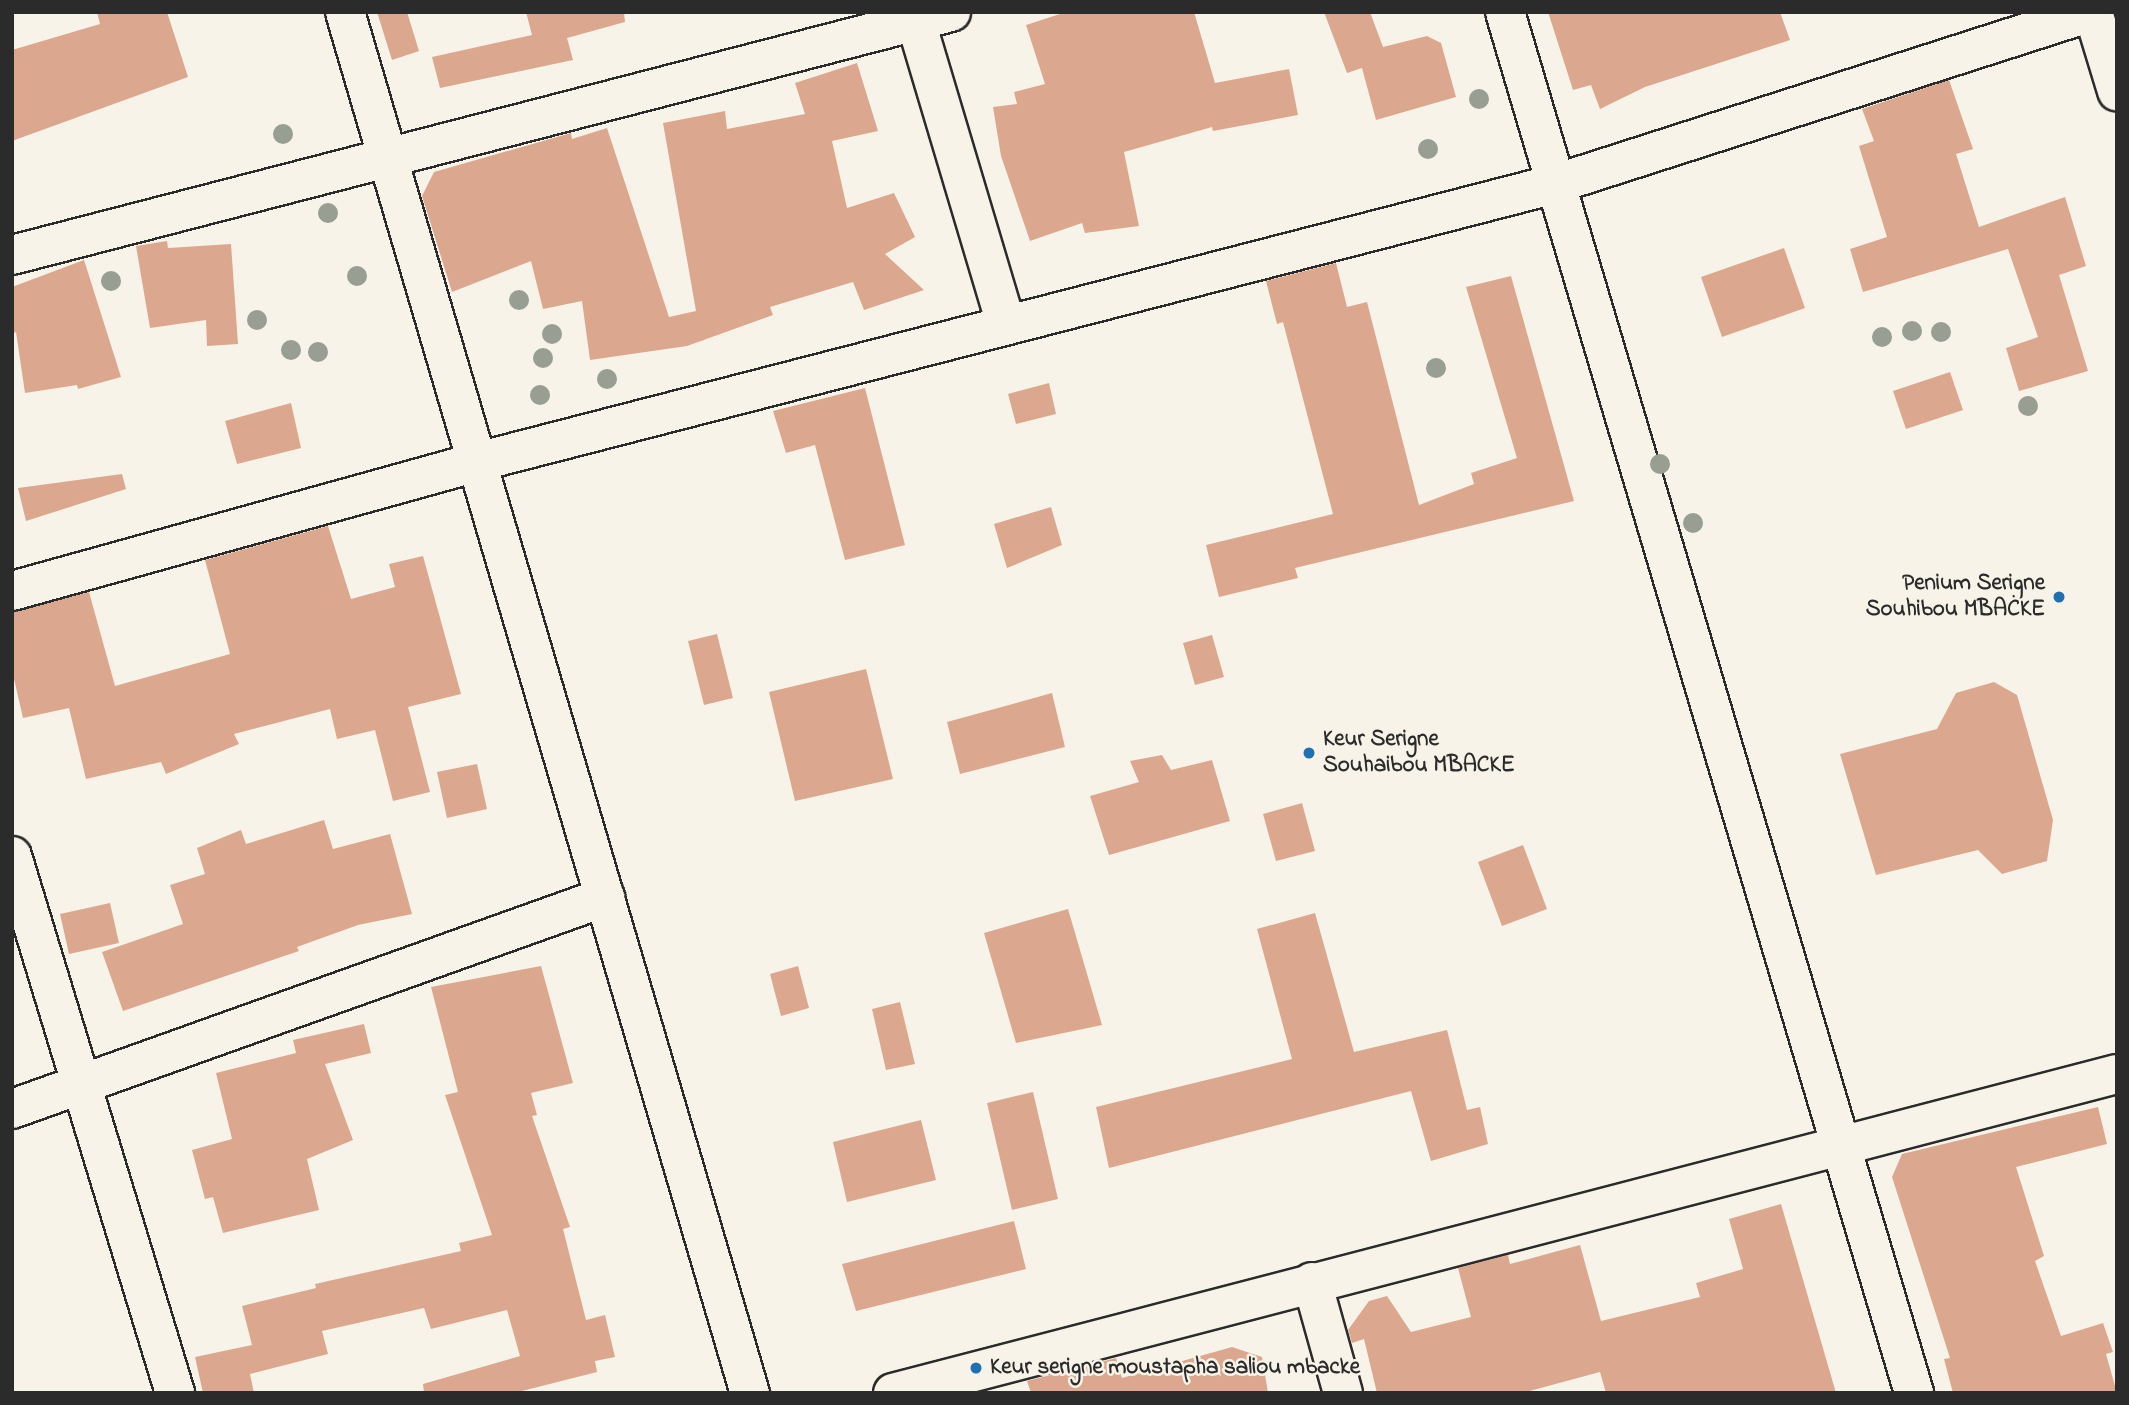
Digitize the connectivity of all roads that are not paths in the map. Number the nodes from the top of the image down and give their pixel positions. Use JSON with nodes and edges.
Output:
{"nodes":[{"id":1,"x":345,"y":12,"type":"edge"},
{"id":2,"x":1505,"y":12,"type":"edge"},
{"id":3,"x":2092,"y":12,"type":"edge"},
{"id":4,"x":926,"y":15,"type":"edge"},
{"id":5,"x":2117,"y":90,"type":"edge"},
{"id":6,"x":387,"y":158,"type":"junction"},
{"id":7,"x":1555,"y":184,"type":"junction"},
{"id":8,"x":12,"y":255,"type":"edge"},
{"id":9,"x":1006,"y":324,"type":"junction"},
{"id":10,"x":477,"y":462,"type":"junction"},
{"id":11,"x":12,"y":591,"type":"edge"},
{"id":12,"x":12,"y":856,"type":"edge"},
{"id":13,"x":605,"y":897,"type":"junction"},
{"id":14,"x":2117,"y":1074,"type":"edge"},
{"id":15,"x":81,"y":1088,"type":"junction"},
{"id":16,"x":12,"y":1110,"type":"edge"},
{"id":17,"x":1840,"y":1148,"type":"junction"},
{"id":18,"x":1312,"y":1282,"type":"junction"},
{"id":19,"x":175,"y":1393,"type":"edge"},
{"id":20,"x":750,"y":1393,"type":"edge"},
{"id":21,"x":892,"y":1393,"type":"edge"},
{"id":22,"x":1343,"y":1393,"type":"edge"},
{"id":23,"x":1914,"y":1393,"type":"edge"}],
"edges":[{"from":1,"to":6,"type":"street"},
{"from":2,"to":7,"type":"street"},
{"from":3,"to":5,"type":"street"},
{"from":3,"to":7,"type":"street"},
{"from":4,"to":6,"type":"street"},
{"from":4,"to":9,"type":"street"},
{"from":6,"to":8,"type":"street"},
{"from":6,"to":10,"type":"street"},
{"from":7,"to":9,"type":"street"},
{"from":7,"to":17,"type":"street"},
{"from":9,"to":10,"type":"street"},
{"from":10,"to":11,"type":"street"},
{"from":10,"to":13,"type":"street"},
{"from":12,"to":15,"type":"street"},
{"from":13,"to":15,"type":"street"},
{"from":13,"to":20,"type":"street"},
{"from":14,"to":17,"type":"street"},
{"from":15,"to":16,"type":"street"},
{"from":15,"to":19,"type":"street"},
{"from":17,"to":18,"type":"street"},
{"from":17,"to":23,"type":"street"},
{"from":18,"to":21,"type":"street"},
{"from":18,"to":22,"type":"street"}]}
